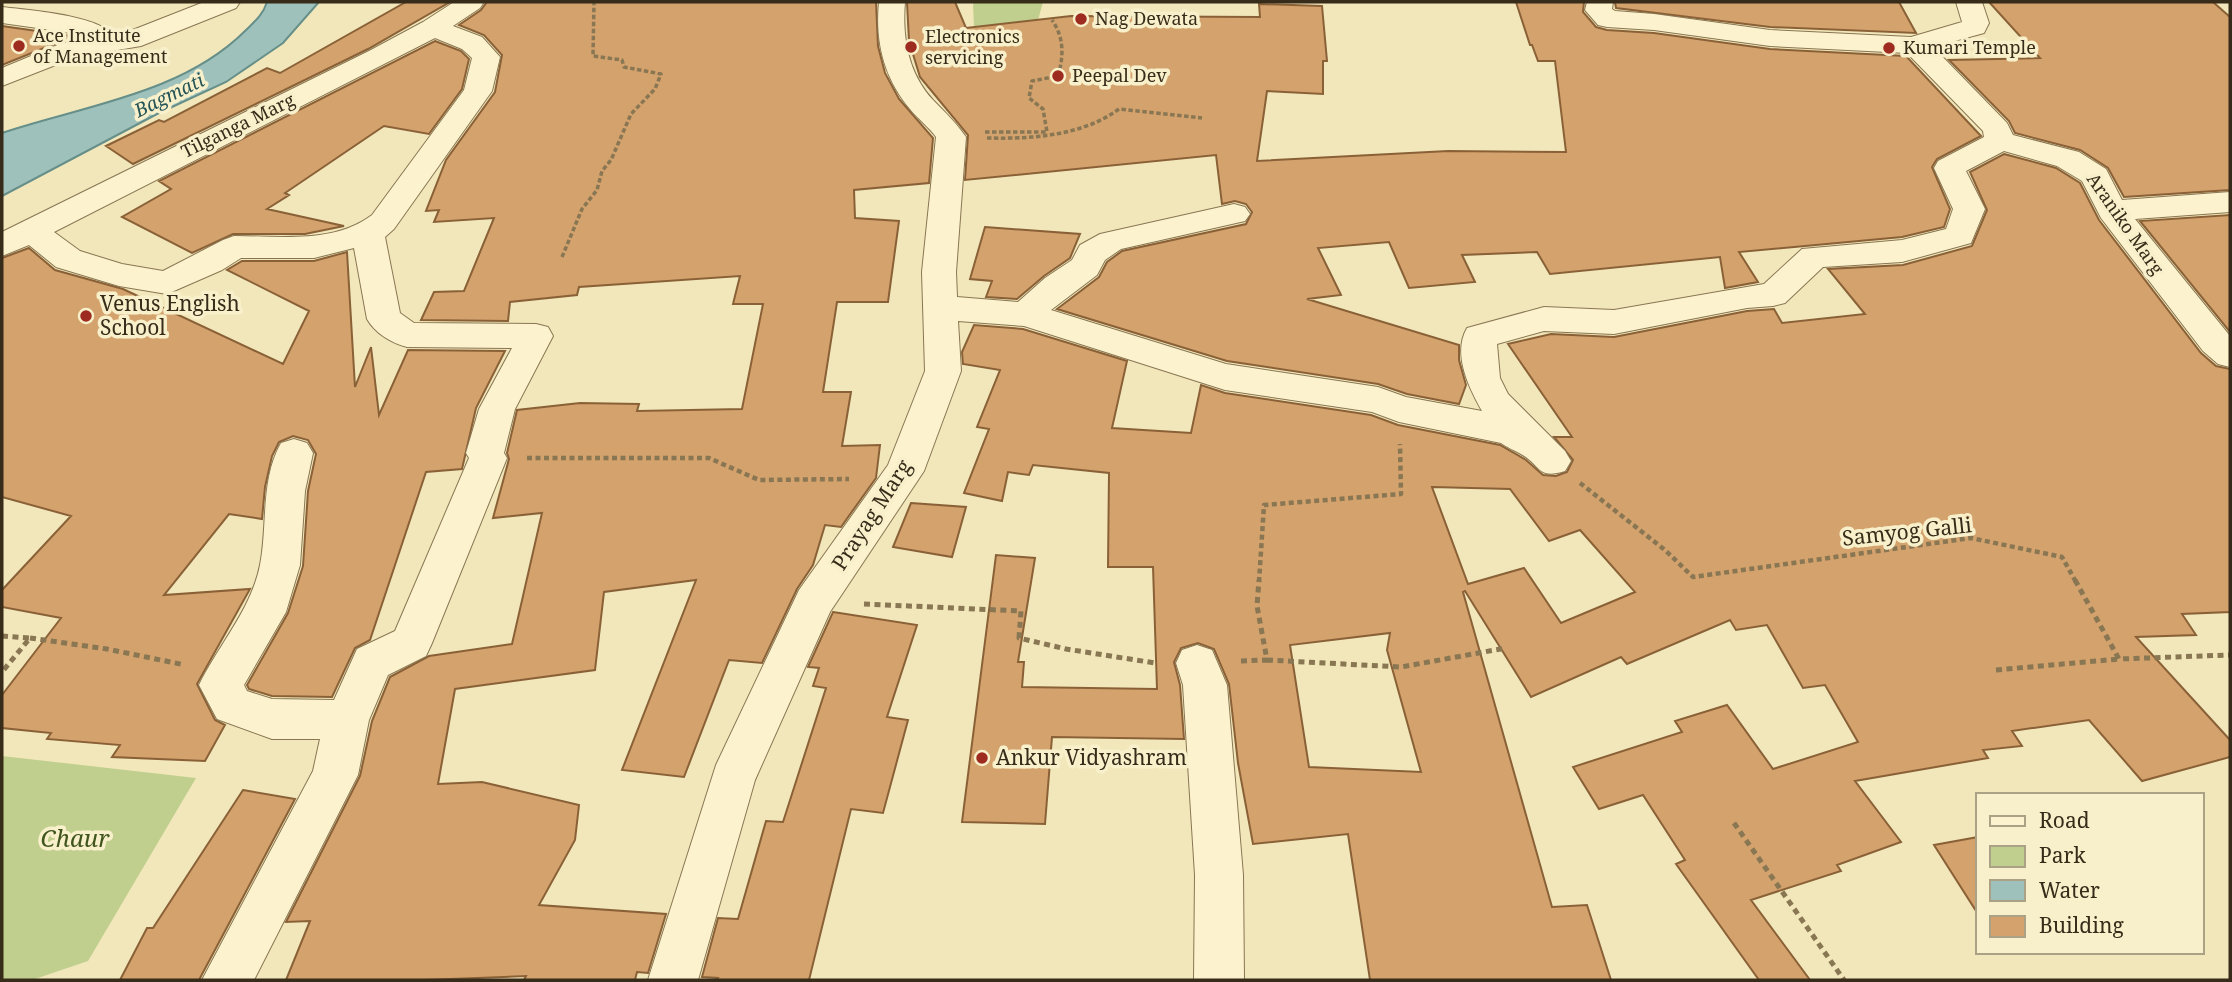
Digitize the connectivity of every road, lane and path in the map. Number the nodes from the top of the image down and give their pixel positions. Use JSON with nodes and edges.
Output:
{"nodes":[{"id":1,"x":227,"y":2,"type":"edge"},
{"id":2,"x":471,"y":2,"type":"edge"},
{"id":3,"x":594,"y":2,"type":"edge"},
{"id":4,"x":892,"y":2,"type":"edge"},
{"id":5,"x":1600,"y":2,"type":"edge"},
{"id":6,"x":1969,"y":2,"type":"edge"},
{"id":7,"x":2,"y":15,"type":"edge"},
{"id":8,"x":1052,"y":20,"type":"dead end"},
{"id":9,"x":433,"y":28,"type":"junction"},
{"id":10,"x":102,"y":45,"type":"junction"},
{"id":11,"x":1914,"y":45,"type":"junction"},
{"id":12,"x":2,"y":78,"type":"edge"},
{"id":13,"x":1202,"y":118,"type":"dead end"},
{"id":14,"x":964,"y":135,"type":"junction"},
{"id":15,"x":2000,"y":141,"type":"junction"},
{"id":16,"x":2230,"y":202,"type":"edge"},
{"id":17,"x":2112,"y":211,"type":"junction"},
{"id":18,"x":1234,"y":214,"type":"dead end"},
{"id":19,"x":31,"y":230,"type":"junction"},
{"id":20,"x":368,"y":234,"type":"junction"},
{"id":21,"x":2,"y":245,"type":"edge"},
{"id":22,"x":562,"y":257,"type":"dead end"},
{"id":23,"x":941,"y":308,"type":"junction"},
{"id":24,"x":1027,"y":314,"type":"junction"},
{"id":25,"x":2230,"y":355,"type":"edge"},
{"id":26,"x":1399,"y":408,"type":"junction"},
{"id":27,"x":295,"y":453,"type":"dead end"},
{"id":28,"x":488,"y":458,"type":"junction"},
{"id":29,"x":1552,"y":461,"type":"junction"},
{"id":30,"x":905,"y":471,"type":"junction"},
{"id":31,"x":814,"y":602,"type":"junction"},
{"id":32,"x":2,"y":636,"type":"edge"},
{"id":33,"x":30,"y":638,"type":"junction"},
{"id":34,"x":1506,"y":649,"type":"dead end"},
{"id":35,"x":2230,"y":655,"type":"edge"},
{"id":36,"x":2119,"y":659,"type":"junction"},
{"id":37,"x":1267,"y":660,"type":"junction"},
{"id":38,"x":1197,"y":663,"type":"junction"},
{"id":39,"x":1996,"y":670,"type":"dead end"},
{"id":40,"x":2,"y":672,"type":"edge"},
{"id":41,"x":230,"y":674,"type":"junction"},
{"id":42,"x":347,"y":720,"type":"junction"},
{"id":43,"x":1734,"y":823,"type":"dead end"},
{"id":44,"x":228,"y":980,"type":"edge"},
{"id":45,"x":673,"y":980,"type":"edge"},
{"id":46,"x":1219,"y":980,"type":"edge"},
{"id":47,"x":1844,"y":980,"type":"edge"}],
"edges":[{"from":1,"to":10,"type":"street"},
{"from":2,"to":9,"type":"street","name":"Tilganga Marg"},
{"from":3,"to":22,"type":"path"},
{"from":4,"to":14,"type":"street"},
{"from":5,"to":11,"type":"street"},
{"from":6,"to":11,"type":"street"},
{"from":7,"to":10,"type":"street"},
{"from":8,"to":14,"type":"path"},
{"from":9,"to":19,"type":"street","name":"Tilganga Marg"},
{"from":9,"to":20,"type":"street"},
{"from":10,"to":12,"type":"street"},
{"from":11,"to":15,"type":"street"},
{"from":13,"to":14,"type":"path"},
{"from":14,"to":23,"type":"street","name":"Prayag Marg"},
{"from":15,"to":17,"type":"street","name":"Araniko Marg"},
{"from":15,"to":29,"type":"street"},
{"from":16,"to":17,"type":"street"},
{"from":17,"to":25,"type":"street","name":"Araniko Marg"},
{"from":18,"to":24,"type":"street"},
{"from":19,"to":20,"type":"street"},
{"from":19,"to":21,"type":"street","name":"Tilganga Marg"},
{"from":20,"to":28,"type":"street"},
{"from":23,"to":24,"type":"street"},
{"from":23,"to":30,"type":"street","name":"Prayag Marg"},
{"from":24,"to":26,"type":"street"},
{"from":26,"to":29,"type":"street"},
{"from":26,"to":37,"type":"path"},
{"from":27,"to":41,"type":"street"},
{"from":28,"to":30,"type":"path"},
{"from":28,"to":42,"type":"street"},
{"from":29,"to":36,"type":"path"},
{"from":30,"to":31,"type":"street","name":"Prayag Marg"},
{"from":31,"to":38,"type":"path"},
{"from":31,"to":45,"type":"street","name":"Prayag Marg"},
{"from":32,"to":33,"type":"path"},
{"from":33,"to":40,"type":"path"},
{"from":33,"to":41,"type":"path"},
{"from":34,"to":37,"type":"path"},
{"from":35,"to":36,"type":"path"},
{"from":36,"to":39,"type":"path"},
{"from":37,"to":38,"type":"path"},
{"from":38,"to":46,"type":"street"},
{"from":41,"to":42,"type":"street"},
{"from":42,"to":44,"type":"street"},
{"from":43,"to":47,"type":"path"}]}
